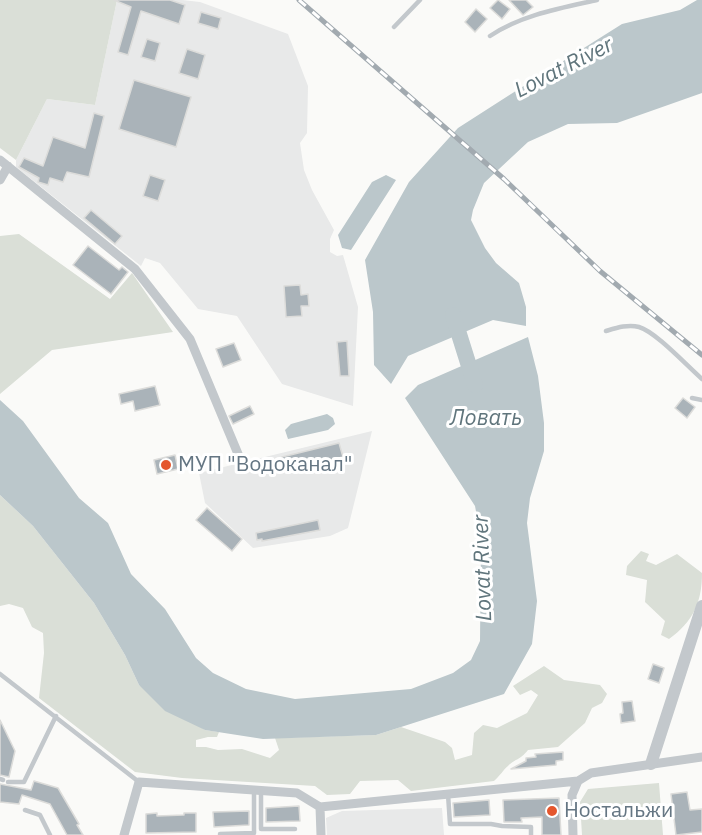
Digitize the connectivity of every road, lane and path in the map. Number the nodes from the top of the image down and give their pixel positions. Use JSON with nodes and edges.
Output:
{"nodes":[{"id":1,"x":420,"y":0,"type":"edge"},
{"id":2,"x":597,"y":0,"type":"edge"},
{"id":3,"x":394,"y":27,"type":"dead end"},
{"id":4,"x":490,"y":36,"type":"dead end"},
{"id":5,"x":4,"y":163,"type":"edge"},
{"id":6,"x":0,"y":180,"type":"edge"},
{"id":7,"x":606,"y":332,"type":"dead end"},
{"id":8,"x":702,"y":379,"type":"edge"},
{"id":9,"x":692,"y":398,"type":"dead end"},
{"id":10,"x":702,"y":400,"type":"edge"},
{"id":11,"x":241,"y":461,"type":"dead end"},
{"id":12,"x":702,"y":606,"type":"edge"},
{"id":13,"x":0,"y":674,"type":"edge"},
{"id":14,"x":56,"y":716,"type":"junction"},
{"id":15,"x":702,"y":757,"type":"edge"},
{"id":16,"x":651,"y":764,"type":"junction"},
{"id":17,"x":3,"y":780,"type":"edge"},
{"id":18,"x":578,"y":781,"type":"junction"},
{"id":19,"x":139,"y":782,"type":"junction"},
{"id":20,"x":257,"y":790,"type":"junction"},
{"id":21,"x":448,"y":794,"type":"junction"},
{"id":22,"x":320,"y":807,"type":"junction"},
{"id":23,"x":25,"y":810,"type":"dead end"},
{"id":24,"x":296,"y":829,"type":"dead end"},
{"id":25,"x":220,"y":834,"type":"edge"},
{"id":26,"x":50,"y":835,"type":"edge"},
{"id":27,"x":124,"y":835,"type":"edge"},
{"id":28,"x":321,"y":835,"type":"edge"},
{"id":29,"x":531,"y":835,"type":"edge"},
{"id":30,"x":573,"y":835,"type":"edge"}],
"edges":[{"from":1,"to":3,"type":"lane"},
{"from":2,"to":4,"type":"lane"},
{"from":5,"to":6,"type":"street"},
{"from":5,"to":11,"type":"street"},
{"from":7,"to":8,"type":"lane"},
{"from":9,"to":10,"type":"lane"},
{"from":12,"to":16,"type":"street"},
{"from":13,"to":14,"type":"lane"},
{"from":14,"to":17,"type":"lane"},
{"from":14,"to":19,"type":"lane"},
{"from":15,"to":16,"type":"street"},
{"from":16,"to":18,"type":"street"},
{"from":18,"to":21,"type":"street"},
{"from":18,"to":30,"type":"street"},
{"from":19,"to":20,"type":"street"},
{"from":19,"to":27,"type":"street"},
{"from":20,"to":22,"type":"street"},
{"from":20,"to":24,"type":"lane"},
{"from":20,"to":25,"type":"lane"},
{"from":21,"to":22,"type":"street"},
{"from":21,"to":29,"type":"lane"},
{"from":22,"to":28,"type":"street"},
{"from":23,"to":26,"type":"lane"}]}
